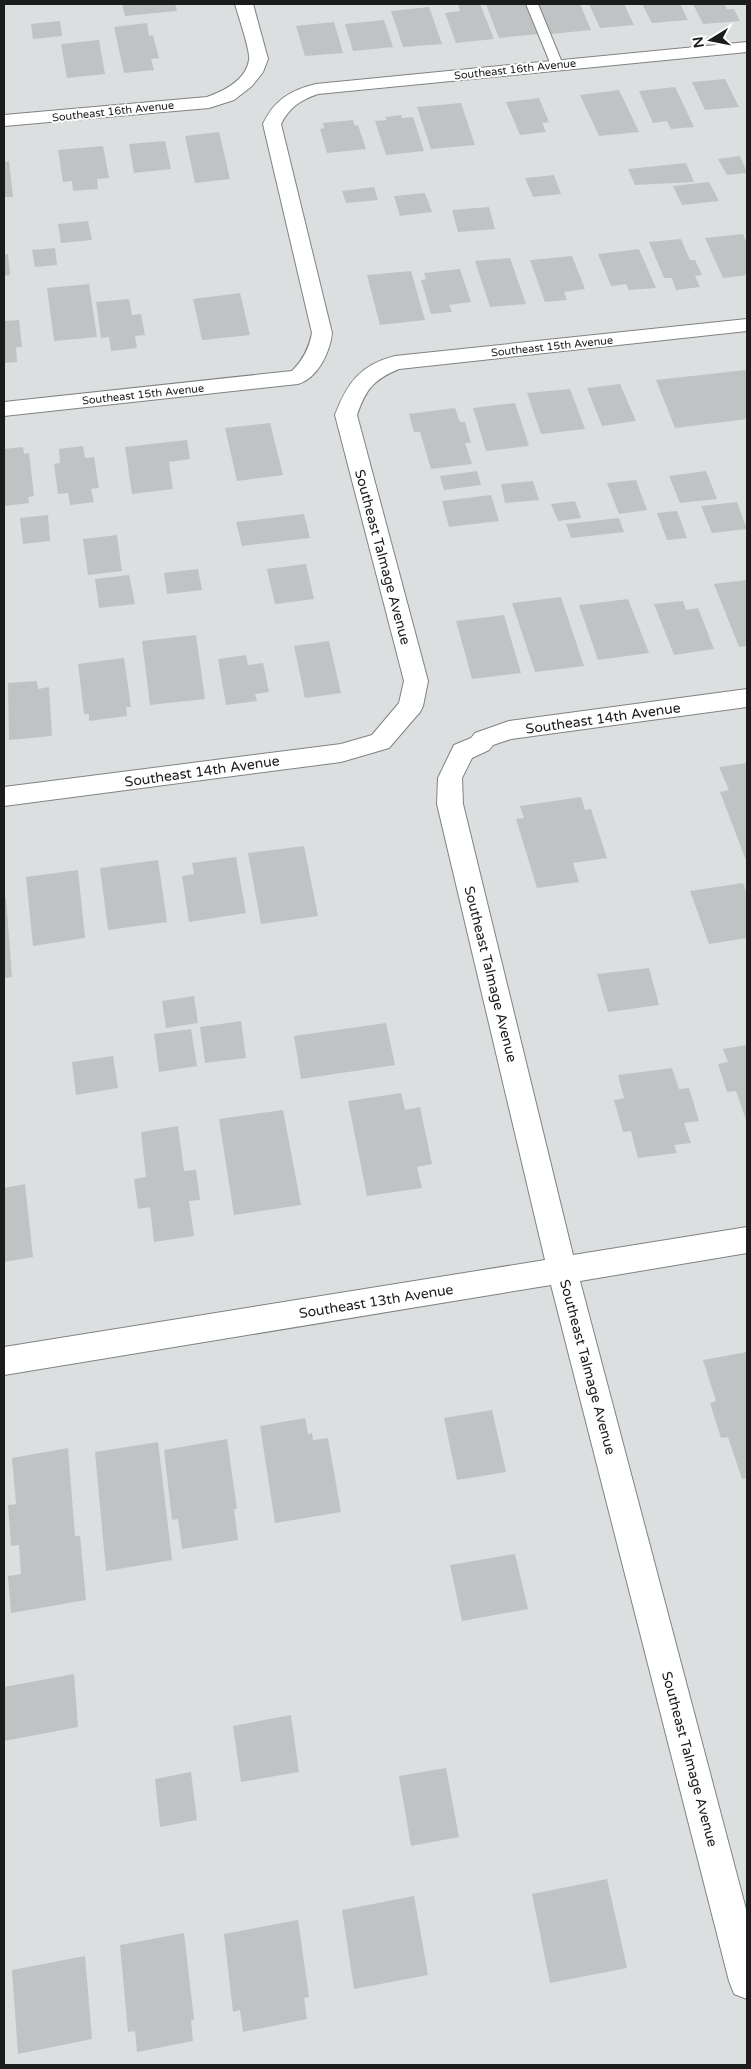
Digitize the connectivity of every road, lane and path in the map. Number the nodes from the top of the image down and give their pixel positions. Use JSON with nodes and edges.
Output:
{"nodes":[{"id":1,"x":244,"y":4,"type":"edge"},
{"id":2,"x":532,"y":4,"type":"edge"},
{"id":3,"x":747,"y":47,"type":"edge"},
{"id":4,"x":557,"y":65,"type":"junction"},
{"id":5,"x":4,"y":121,"type":"edge"},
{"id":6,"x":747,"y":324,"type":"edge"},
{"id":7,"x":308,"y":367,"type":"joint"},
{"id":8,"x":361,"y":382,"type":"joint"},
{"id":9,"x":4,"y":409,"type":"edge"},
{"id":10,"x":747,"y":698,"type":"edge"},
{"id":11,"x":393,"y":729,"type":"joint"},
{"id":12,"x":463,"y":752,"type":"joint"},
{"id":13,"x":4,"y":797,"type":"edge"},
{"id":14,"x":747,"y":1240,"type":"edge"},
{"id":15,"x":562,"y":1270,"type":"junction"},
{"id":16,"x":4,"y":1361,"type":"edge"},
{"id":17,"x":747,"y":1981,"type":"edge"}],
"edges":[{"from":1,"to":5,"type":"street","name":"Southeast 16th Avenue"},
{"from":2,"to":4,"type":"lane"},
{"from":3,"to":4,"type":"street","name":"Southeast 16th Avenue"},
{"from":4,"to":7,"type":"street","name":"Southeast 16th Avenue"},
{"from":6,"to":8,"type":"street","name":"Southeast 15th Avenue"},
{"from":7,"to":9,"type":"street","name":"Southeast 15th Avenue"},
{"from":8,"to":11,"type":"street","name":"Southeast Talmage Avenue"},
{"from":10,"to":12,"type":"street","name":"Southeast 14th Avenue"},
{"from":11,"to":13,"type":"street","name":"Southeast 14th Avenue"},
{"from":12,"to":15,"type":"street","name":"Southeast Talmage Avenue"},
{"from":14,"to":15,"type":"street","name":"Southeast 13th Avenue"},
{"from":15,"to":16,"type":"street","name":"Southeast 13th Avenue"},
{"from":15,"to":17,"type":"street","name":"Southeast Talmage Avenue"}]}
